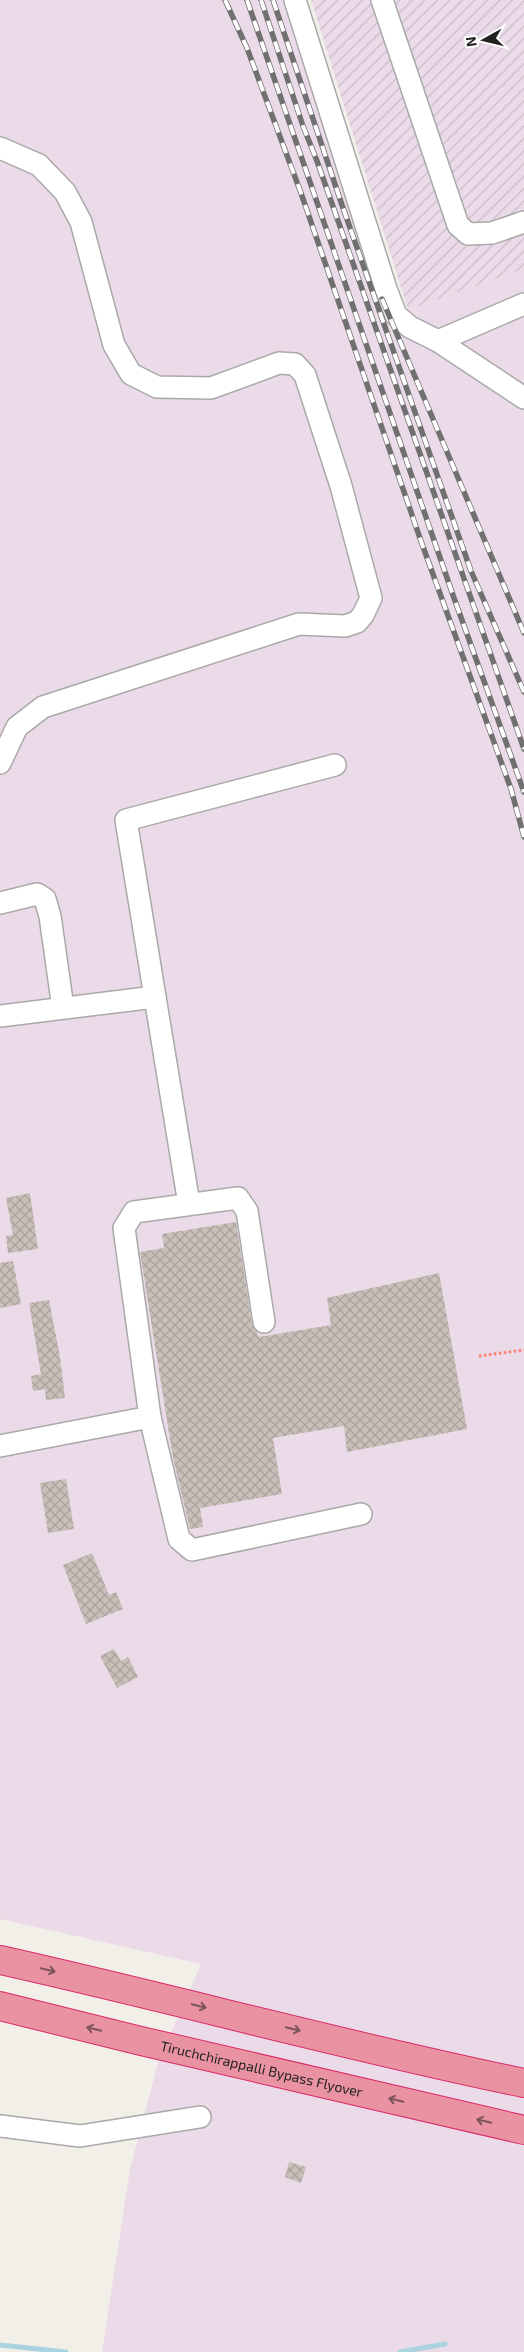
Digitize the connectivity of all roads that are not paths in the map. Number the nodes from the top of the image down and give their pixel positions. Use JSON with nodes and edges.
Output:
{"nodes":[{"id":1,"x":295,"y":0,"type":"edge"},
{"id":2,"x":382,"y":0,"type":"edge"},
{"id":3,"x":0,"y":148,"type":"edge"},
{"id":4,"x":524,"y":222,"type":"edge"},
{"id":5,"x":524,"y":304,"type":"edge"},
{"id":6,"x":438,"y":341,"type":"junction"},
{"id":7,"x":524,"y":398,"type":"edge"},
{"id":8,"x":0,"y":763,"type":"edge"},
{"id":9,"x":335,"y":766,"type":"dead end"},
{"id":10,"x":0,"y":903,"type":"edge"},
{"id":11,"x":156,"y":997,"type":"junction"},
{"id":12,"x":63,"y":1008,"type":"junction"},
{"id":13,"x":0,"y":1016,"type":"edge"},
{"id":14,"x":189,"y":1204,"type":"junction"},
{"id":15,"x":264,"y":1322,"type":"dead end"},
{"id":16,"x":150,"y":1417,"type":"junction"},
{"id":17,"x":0,"y":1446,"type":"edge"},
{"id":18,"x":361,"y":1514,"type":"dead end"},
{"id":19,"x":0,"y":1960,"type":"edge"},
{"id":20,"x":0,"y":2006,"type":"edge"},
{"id":21,"x":524,"y":2084,"type":"edge"},
{"id":22,"x":200,"y":2117,"type":"dead end"},
{"id":23,"x":0,"y":2126,"type":"edge"},
{"id":24,"x":524,"y":2130,"type":"edge"}],
"edges":[{"from":1,"to":6,"type":"street"},
{"from":2,"to":4,"type":"street"},
{"from":3,"to":8,"type":"street"},
{"from":5,"to":6,"type":"street"},
{"from":6,"to":7,"type":"street"},
{"from":9,"to":11,"type":"street"},
{"from":10,"to":12,"type":"street"},
{"from":11,"to":12,"type":"street"},
{"from":11,"to":14,"type":"street"},
{"from":12,"to":13,"type":"street"},
{"from":14,"to":15,"type":"street"},
{"from":14,"to":16,"type":"street"},
{"from":16,"to":17,"type":"street"},
{"from":16,"to":18,"type":"street"},
{"from":19,"to":21,"type":"highway","one_way":true},
{"from":24,"to":20,"type":"highway","name":"Tiruchchirappalli Bypass Flyover","one_way":true},
{"from":22,"to":23,"type":"street"}]}
